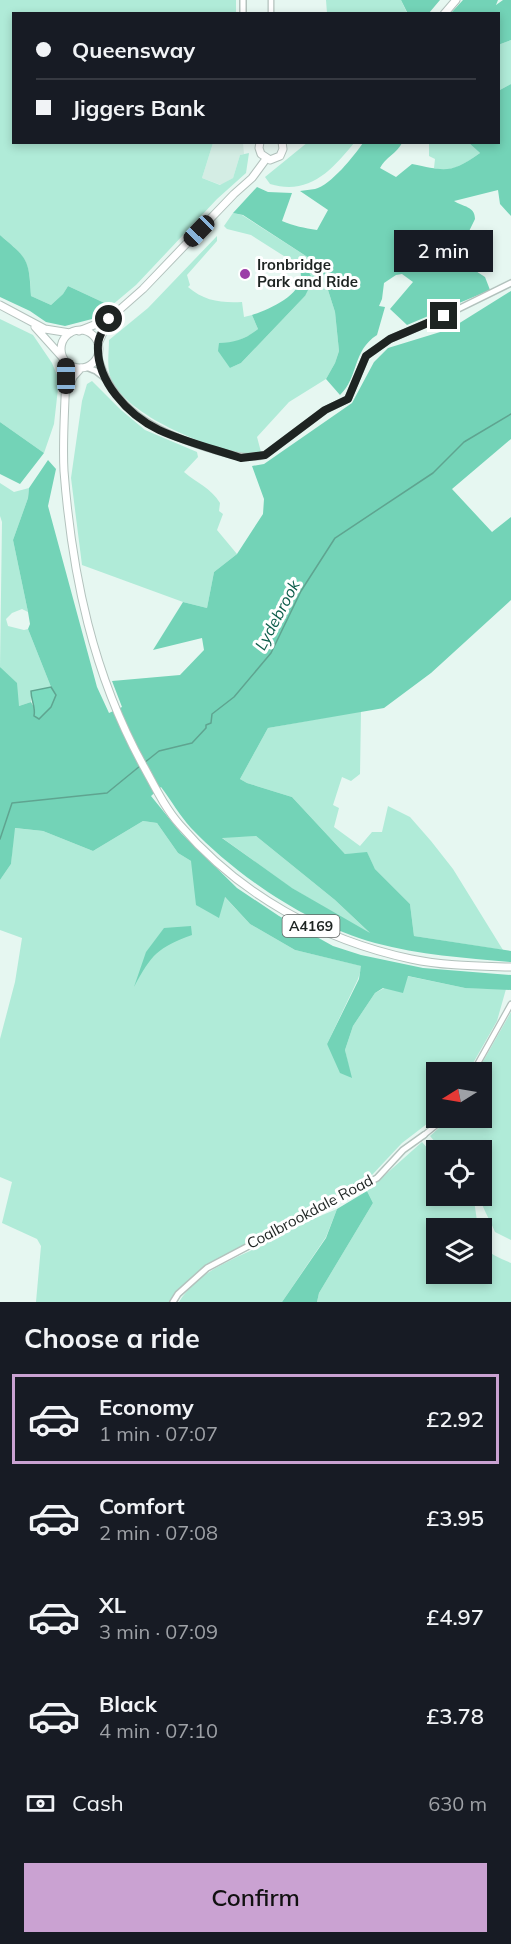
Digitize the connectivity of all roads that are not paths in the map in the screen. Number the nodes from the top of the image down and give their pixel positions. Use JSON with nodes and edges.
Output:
{"nodes":[{"id":1,"x":456,"y":0,"type":"edge"},
{"id":2,"x":446,"y":12,"type":"edge"},
{"id":3,"x":260,"y":144,"type":"edge"},
{"id":4,"x":282,"y":144,"type":"edge"},
{"id":5,"x":266,"y":159,"type":"junction"},
{"id":6,"x":511,"y":283,"type":"edge"},
{"id":7,"x":0,"y":305,"type":"edge"},
{"id":8,"x":109,"y":319,"type":"junction"},
{"id":9,"x":29,"y":321,"type":"junction"},
{"id":10,"x":79,"y":331,"type":"junction"},
{"id":11,"x":70,"y":333,"type":"junction"},
{"id":12,"x":98,"y":344,"type":"junction"},
{"id":13,"x":98,"y":355,"type":"junction"},
{"id":14,"x":65,"y":360,"type":"junction"},
{"id":15,"x":83,"y":368,"type":"junction"},
{"id":16,"x":106,"y":379,"type":"junction"},
{"id":17,"x":67,"y":392,"type":"junction"},
{"id":18,"x":511,"y":967,"type":"edge"},
{"id":19,"x":511,"y":1004,"type":"edge"},
{"id":20,"x":479,"y":1062,"type":"edge"},
{"id":21,"x":433,"y":1128,"type":"edge"},
{"id":22,"x":424,"y":1135,"type":"joint"},
{"id":23,"x":173,"y":1302,"type":"edge"}],
"edges":[{"from":1,"to":2,"type":"main road"},
{"from":3,"to":5,"type":"main road"},
{"from":4,"to":5,"type":"main road"},
{"from":5,"to":8,"type":"main road"},
{"from":6,"to":16,"type":"street"},
{"from":7,"to":9,"type":"main road"},
{"from":8,"to":10,"type":"main road"},
{"from":8,"to":12,"type":"main road"},
{"from":9,"to":11,"type":"main road"},
{"from":9,"to":14,"type":"main road"},
{"from":10,"to":11,"type":"main road"},
{"from":10,"to":12,"type":"main road"},
{"from":11,"to":14,"type":"main road"},
{"from":12,"to":13,"type":"main road"},
{"from":13,"to":15,"type":"main road"},
{"from":13,"to":16,"type":"street"},
{"from":14,"to":15,"type":"main road"},
{"from":14,"to":17,"type":"main road","number":"A4169"},
{"from":15,"to":16,"type":"street"},
{"from":15,"to":17,"type":"main road","number":"A4169"},
{"from":17,"to":18,"type":"main road","number":"A4169"},
{"from":19,"to":20,"type":"street"},
{"from":21,"to":22,"type":"street","name":"Coalbrookdale Road"},
{"from":22,"to":23,"type":"street","name":"Coalbrookdale Road"}]}
